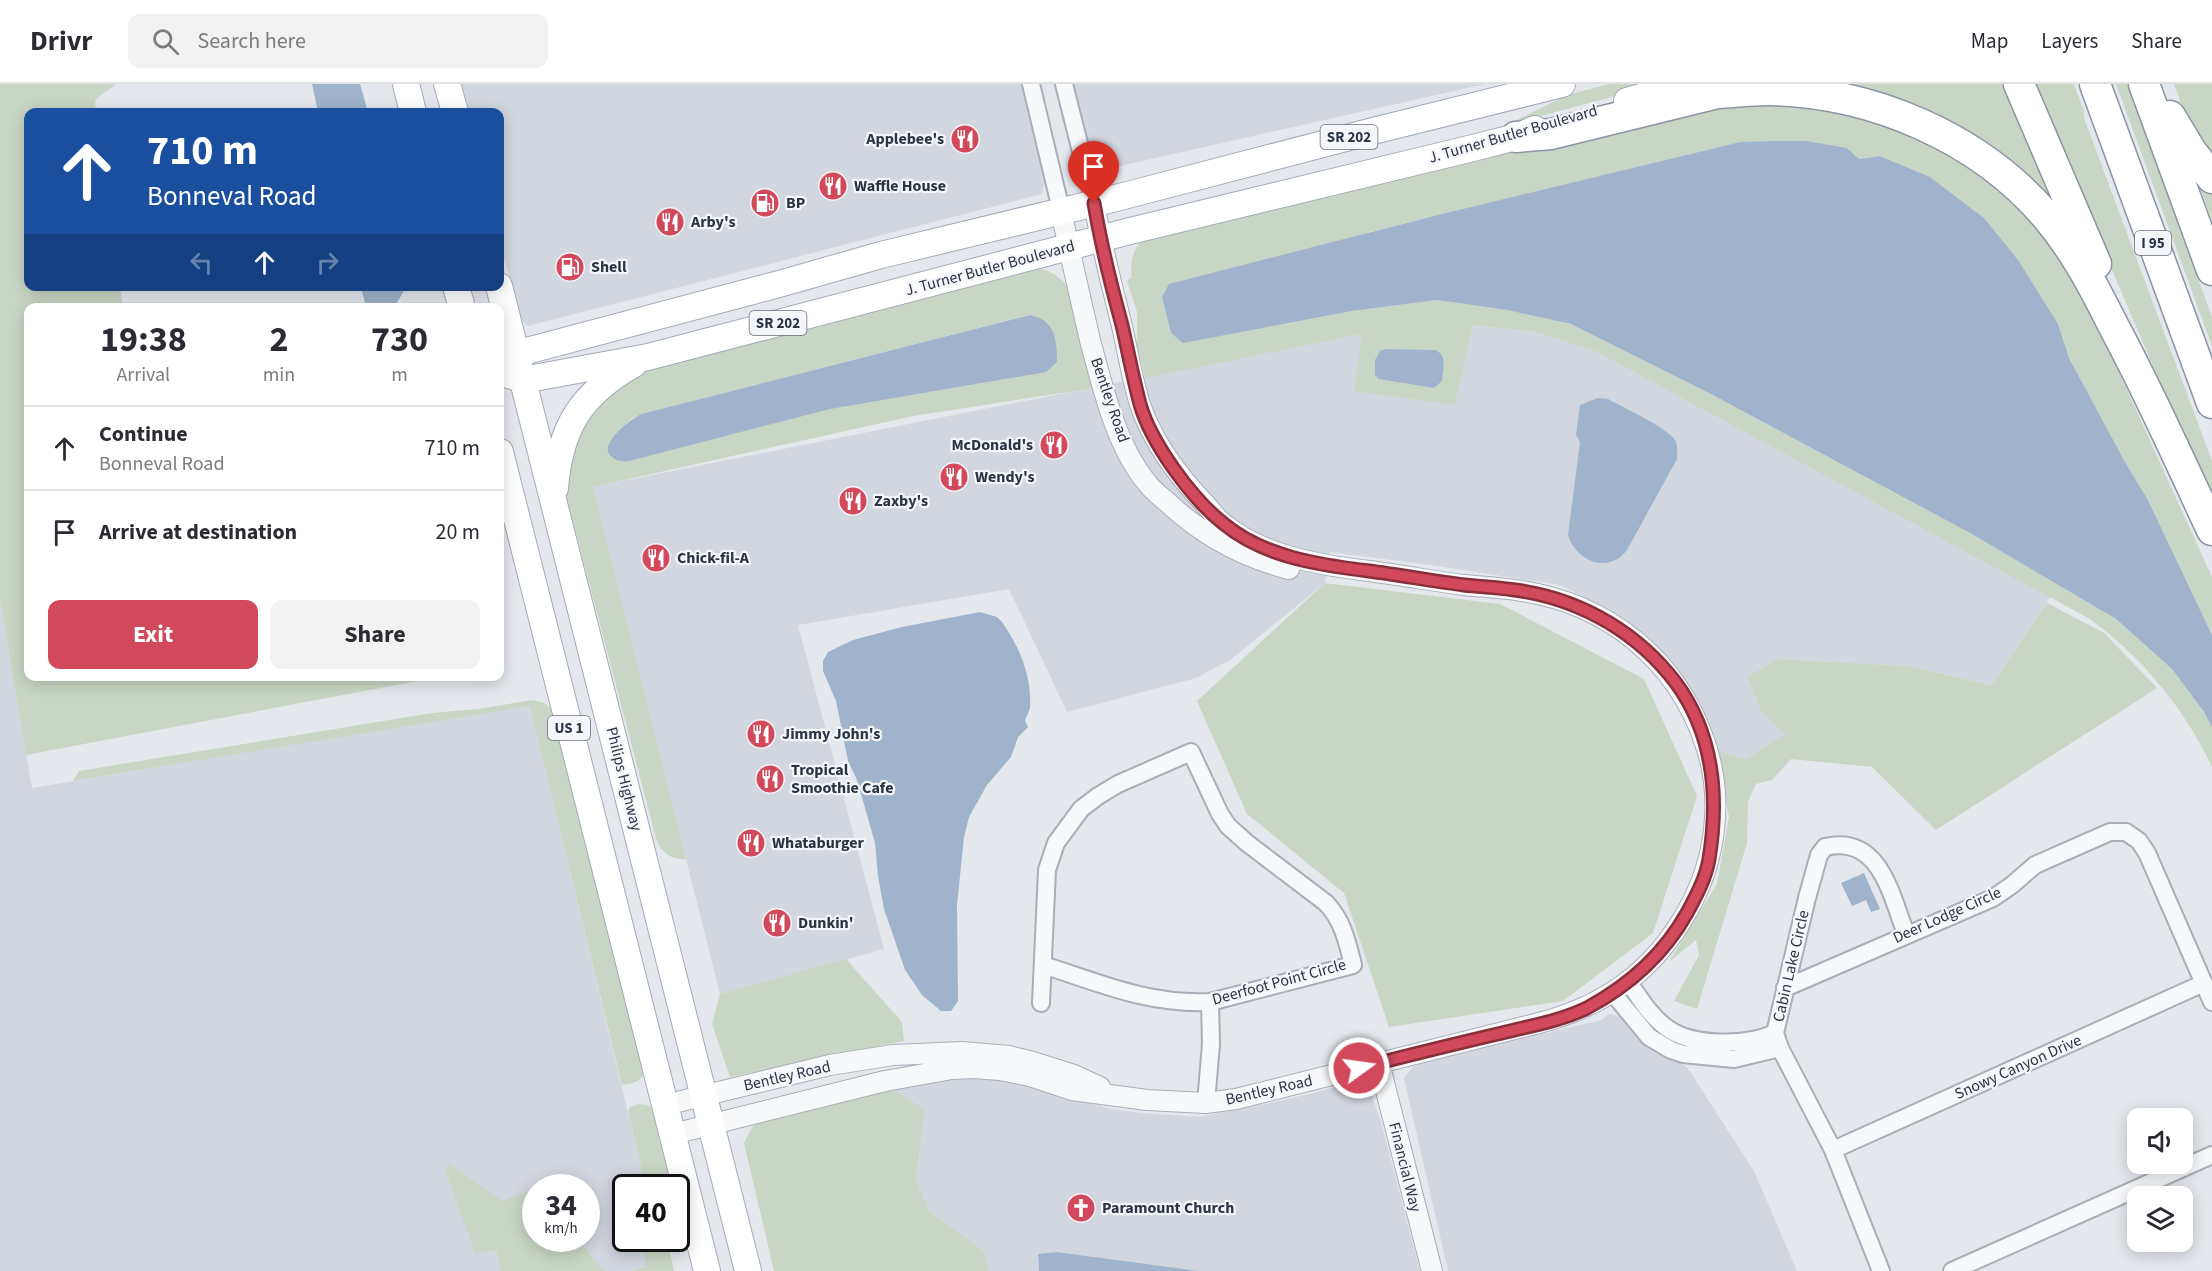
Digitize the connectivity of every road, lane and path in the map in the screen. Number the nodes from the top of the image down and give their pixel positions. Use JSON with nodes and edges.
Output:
{"nodes":[{"id":1,"x":406,"y":84,"type":"edge"},
{"id":2,"x":447,"y":84,"type":"edge"},
{"id":3,"x":1031,"y":84,"type":"edge"},
{"id":4,"x":1064,"y":84,"type":"edge"},
{"id":5,"x":1562,"y":84,"type":"edge"},
{"id":6,"x":1687,"y":84,"type":"edge"},
{"id":7,"x":1753,"y":84,"type":"edge"},
{"id":8,"x":2019,"y":84,"type":"edge"},
{"id":9,"x":2095,"y":84,"type":"edge"},
{"id":10,"x":2144,"y":84,"type":"edge"},
{"id":11,"x":2154,"y":84,"type":"edge"},
{"id":12,"x":1719,"y":93,"type":"junction"},
{"id":13,"x":412,"y":108,"type":"edge"},
{"id":14,"x":453,"y":108,"type":"edge"},
{"id":15,"x":1516,"y":137,"type":"junction"},
{"id":16,"x":2212,"y":178,"type":"edge"},
{"id":17,"x":1094,"y":203,"type":"junction"},
{"id":18,"x":1061,"y":210,"type":"junction"},
{"id":19,"x":1100,"y":240,"type":"junction"},
{"id":20,"x":1069,"y":247,"type":"junction"},
{"id":21,"x":2212,"y":270,"type":"edge"},
{"id":22,"x":504,"y":324,"type":"edge"},
{"id":23,"x":508,"y":355,"type":"edge"},
{"id":24,"x":648,"y":357,"type":"junction"},
{"id":25,"x":2140,"y":375,"type":"junction"},
{"id":26,"x":511,"y":376,"type":"edge"},
{"id":27,"x":2212,"y":403,"type":"edge"},
{"id":28,"x":504,"y":469,"type":"edge"},
{"id":29,"x":554,"y":509,"type":"junction"},
{"id":30,"x":2212,"y":530,"type":"edge"},
{"id":31,"x":1331,"y":567,"type":"junction"},
{"id":32,"x":598,"y":675,"type":"junction"},
{"id":33,"x":558,"y":682,"type":"junction"},
{"id":34,"x":1906,"y":934,"type":"junction"},
{"id":35,"x":1043,"y":965,"type":"junction"},
{"id":36,"x":1628,"y":981,"type":"junction"},
{"id":37,"x":2204,"y":983,"type":"junction"},
{"id":38,"x":1785,"y":988,"type":"junction"},
{"id":39,"x":1612,"y":992,"type":"junction"},
{"id":40,"x":1210,"y":1002,"type":"junction"},
{"id":41,"x":2212,"y":1002,"type":"edge"},
{"id":42,"x":1041,"y":1003,"type":"dead end"},
{"id":43,"x":1778,"y":1040,"type":"junction"},
{"id":44,"x":1379,"y":1063,"type":"junction"},
{"id":45,"x":704,"y":1096,"type":"junction"},
{"id":46,"x":1118,"y":1096,"type":"junction"},
{"id":47,"x":1206,"y":1103,"type":"junction"},
{"id":48,"x":665,"y":1105,"type":"junction"},
{"id":49,"x":711,"y":1124,"type":"junction"},
{"id":50,"x":673,"y":1134,"type":"junction"},
{"id":51,"x":1833,"y":1150,"type":"junction"},
{"id":52,"x":2212,"y":1155,"type":"edge"},
{"id":53,"x":707,"y":1271,"type":"edge"},
{"id":54,"x":748,"y":1271,"type":"edge"},
{"id":55,"x":1432,"y":1271,"type":"edge"},
{"id":56,"x":1881,"y":1271,"type":"edge"},
{"id":57,"x":1952,"y":1271,"type":"edge"}],
"edges":[{"from":1,"to":13,"type":"main road"},
{"from":2,"to":14,"type":"main road"},
{"from":3,"to":18,"type":"street"},
{"from":4,"to":17,"type":"street"},
{"from":5,"to":17,"type":"main road","number":"SR 202"},
{"from":6,"to":15,"type":"main road","name":"J. Turner Butler Boulevard","number":"SR 202"},
{"from":7,"to":12,"type":"highway"},
{"from":8,"to":25,"type":"highway"},
{"from":9,"to":27,"type":"highway","number":"I 95"},
{"from":10,"to":21,"type":"highway"},
{"from":11,"to":16,"type":"highway"},
{"from":12,"to":15,"type":"highway"},
{"from":12,"to":25,"type":"highway"},
{"from":15,"to":19,"type":"main road","name":"J. Turner Butler Boulevard","number":"SR 202"},
{"from":17,"to":18,"type":"main road","number":"SR 202"},
{"from":17,"to":19,"type":"street","name":"Bentley Road"},
{"from":18,"to":20,"type":"street","name":"Bentley Road"},
{"from":18,"to":23,"type":"main road","number":"SR 202"},
{"from":19,"to":20,"type":"main road","name":"J. Turner Butler Boulevard","number":"SR 202"},
{"from":19,"to":31,"type":"street","name":"Bentley Road"},
{"from":20,"to":24,"type":"main road","name":"J. Turner Butler Boulevard","number":"SR 202"},
{"from":20,"to":31,"type":"street","name":"Bentley Road"},
{"from":22,"to":23,"type":"main road","name":"Philips Highway","number":"US 1"},
{"from":23,"to":26,"type":"main road","name":"Philips Highway","number":"US 1"},
{"from":24,"to":26,"type":"main road","name":"J. Turner Butler Boulevard","number":"SR 202"},
{"from":24,"to":29,"type":"main road"},
{"from":25,"to":30,"type":"highway"},
{"from":26,"to":29,"type":"main road","name":"Philips Highway","number":"US 1"},
{"from":28,"to":33,"type":"main road","number":"US 1"},
{"from":29,"to":32,"type":"main road","name":"Philips Highway","number":"US 1"},
{"from":31,"to":36,"type":"street","name":"Bentley Road"},
{"from":32,"to":33,"type":"main road"},
{"from":32,"to":45,"type":"main road","name":"Philips Highway","number":"US 1"},
{"from":33,"to":48,"type":"main road","number":"US 1"},
{"from":34,"to":37,"type":"street","name":"Deer Lodge Circle"},
{"from":34,"to":38,"type":"street","name":"Deer Lodge Circle"},
{"from":34,"to":38,"type":"street","name":"Cabin Lake Circle"},
{"from":35,"to":40,"type":"street","name":"Deerfoot Point Circle"},
{"from":35,"to":40,"type":"street","name":"Deerfoot Point Circle"},
{"from":35,"to":42,"type":"street","name":"Deerfoot Point Circle"},
{"from":36,"to":39,"type":"street","name":"Bentley Road"},
{"from":36,"to":43,"type":"street"},
{"from":37,"to":41,"type":"street","name":"Deer Lodge Circle"},
{"from":37,"to":51,"type":"street","name":"Snowy Canyon Drive"},
{"from":38,"to":43,"type":"street","name":"Cabin Lake Circle"},
{"from":39,"to":43,"type":"street"},
{"from":39,"to":44,"type":"street","name":"Bentley Road"},
{"from":40,"to":47,"type":"street"},
{"from":43,"to":51,"type":"street"},
{"from":44,"to":47,"type":"street","name":"Bentley Road"},
{"from":44,"to":55,"type":"street","name":"Financial Way"},
{"from":45,"to":46,"type":"street","name":"Bentley Road"},
{"from":45,"to":48,"type":"street","name":"Bentley Road"},
{"from":45,"to":49,"type":"main road","name":"Philips Highway","number":"US 1"},
{"from":46,"to":47,"type":"street","name":"Bentley Road"},
{"from":46,"to":49,"type":"street","name":"Bentley Road"},
{"from":48,"to":50,"type":"main road","number":"US 1"},
{"from":49,"to":50,"type":"street","name":"Bentley Road"},
{"from":49,"to":54,"type":"main road","name":"Philips Highway","number":"US 1"},
{"from":50,"to":53,"type":"main road","number":"US 1"},
{"from":51,"to":56,"type":"street"},
{"from":52,"to":57,"type":"street"}]}
